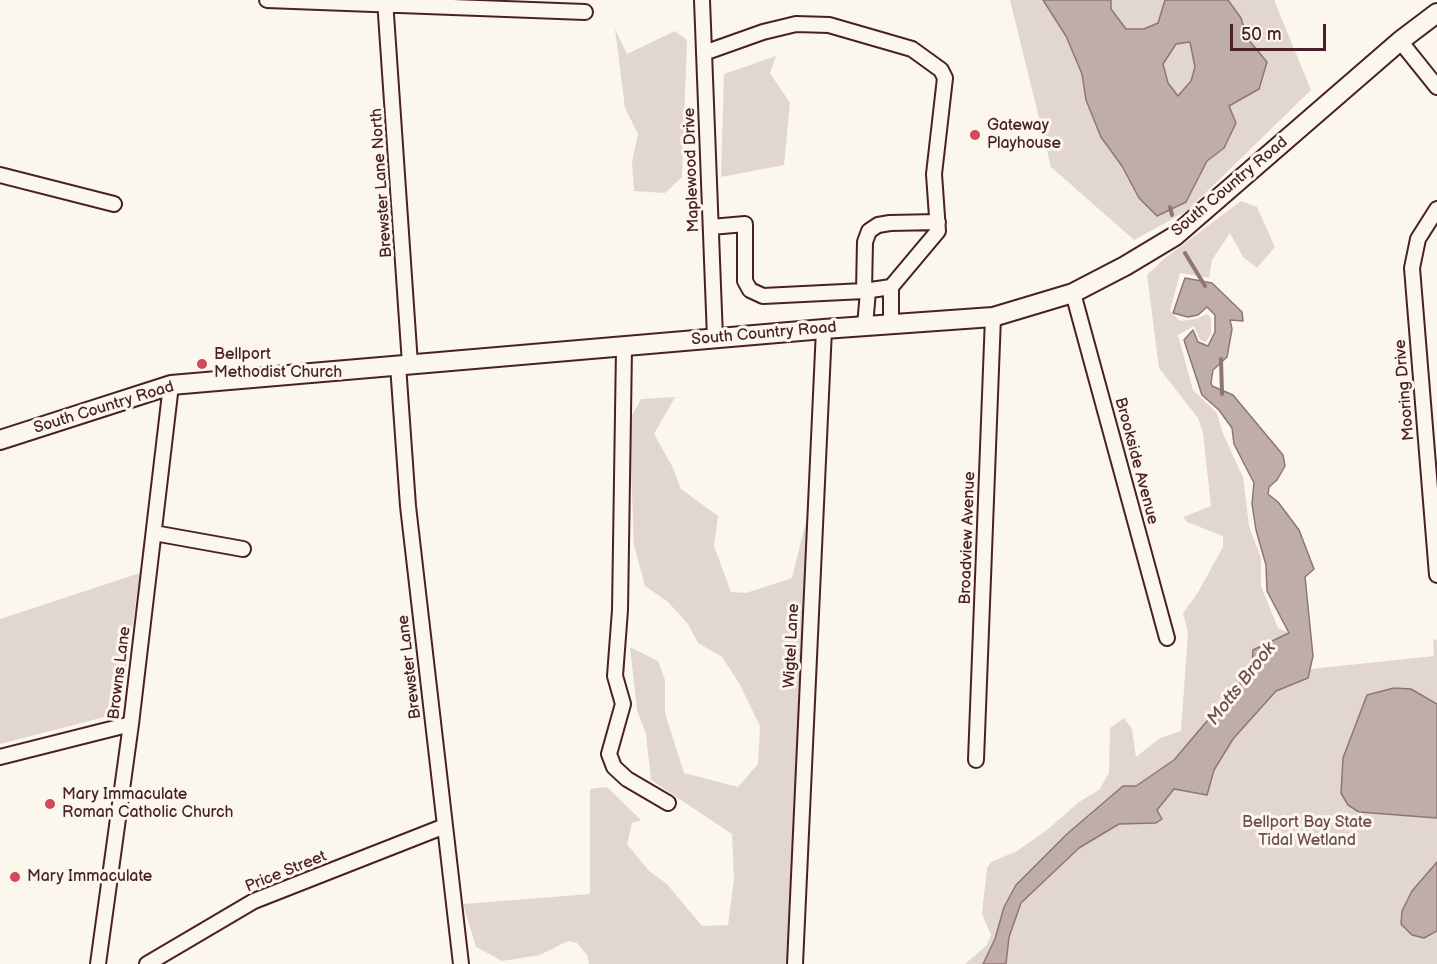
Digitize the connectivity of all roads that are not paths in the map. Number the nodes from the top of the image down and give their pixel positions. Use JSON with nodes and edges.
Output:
{"nodes":[{"id":1,"x":267,"y":0,"type":"edge"},
{"id":2,"x":702,"y":0,"type":"edge"},
{"id":3,"x":386,"y":2,"type":"edge"},
{"id":4,"x":585,"y":12,"type":"dead end"},
{"id":5,"x":1437,"y":13,"type":"edge"},
{"id":6,"x":1400,"y":41,"type":"junction"},
{"id":7,"x":704,"y":53,"type":"junction"},
{"id":8,"x":1437,"y":87,"type":"edge"},
{"id":9,"x":0,"y":175,"type":"edge"},
{"id":10,"x":114,"y":204,"type":"dead end"},
{"id":11,"x":1437,"y":209,"type":"edge"},
{"id":12,"x":938,"y":222,"type":"junction"},
{"id":13,"x":711,"y":227,"type":"junction"},
{"id":14,"x":891,"y":287,"type":"junction"},
{"id":15,"x":866,"y":291,"type":"junction"},
{"id":16,"x":1073,"y":293,"type":"junction"},
{"id":17,"x":993,"y":317,"type":"junction"},
{"id":18,"x":891,"y":324,"type":"junction"},
{"id":19,"x":865,"y":326,"type":"junction"},
{"id":20,"x":824,"y":329,"type":"junction"},
{"id":21,"x":715,"y":338,"type":"junction"},
{"id":22,"x":624,"y":348,"type":"junction"},
{"id":23,"x":404,"y":364,"type":"junction"},
{"id":24,"x":171,"y":385,"type":"junction"},
{"id":25,"x":0,"y":440,"type":"edge"},
{"id":26,"x":154,"y":533,"type":"junction"},
{"id":27,"x":243,"y":549,"type":"dead end"},
{"id":28,"x":1437,"y":575,"type":"edge"},
{"id":29,"x":1167,"y":638,"type":"dead end"},
{"id":30,"x":131,"y":724,"type":"junction"},
{"id":31,"x":0,"y":757,"type":"edge"},
{"id":32,"x":976,"y":760,"type":"dead end"},
{"id":33,"x":668,"y":803,"type":"dead end"},
{"id":34,"x":445,"y":826,"type":"junction"},
{"id":35,"x":98,"y":964,"type":"edge"},
{"id":36,"x":147,"y":964,"type":"edge"},
{"id":37,"x":462,"y":964,"type":"edge"},
{"id":38,"x":795,"y":964,"type":"edge"}],
"edges":[{"from":1,"to":3,"type":"street"},
{"from":2,"to":7,"type":"street","name":"Maplewood Drive"},
{"from":3,"to":4,"type":"street"},
{"from":3,"to":23,"type":"street","name":"Brewster Lane North"},
{"from":5,"to":6,"type":"main road","name":"South Country Road"},
{"from":6,"to":8,"type":"street"},
{"from":6,"to":16,"type":"main road","name":"South Country Road"},
{"from":7,"to":12,"type":"street"},
{"from":7,"to":13,"type":"street","name":"Maplewood Drive"},
{"from":9,"to":10,"type":"street"},
{"from":11,"to":28,"type":"street","name":"Mooring Drive"},
{"from":12,"to":14,"type":"street"},
{"from":12,"to":15,"type":"street"},
{"from":13,"to":15,"type":"street"},
{"from":13,"to":21,"type":"street","name":"Maplewood Drive"},
{"from":14,"to":15,"type":"street"},
{"from":14,"to":18,"type":"street"},
{"from":15,"to":19,"type":"street"},
{"from":16,"to":17,"type":"main road","name":"South Country Road"},
{"from":16,"to":29,"type":"street","name":"Brookside Avenue"},
{"from":17,"to":18,"type":"main road","name":"South Country Road"},
{"from":17,"to":32,"type":"street","name":"Broadview Avenue"},
{"from":18,"to":19,"type":"main road","name":"South Country Road"},
{"from":19,"to":20,"type":"main road","name":"South Country Road"},
{"from":20,"to":21,"type":"main road","name":"South Country Road"},
{"from":20,"to":38,"type":"street","name":"Wigtel Lane"},
{"from":21,"to":22,"type":"main road","name":"South Country Road"},
{"from":22,"to":23,"type":"main road","name":"South Country Road"},
{"from":22,"to":33,"type":"street"},
{"from":23,"to":24,"type":"main road","name":"South Country Road"},
{"from":23,"to":34,"type":"street","name":"Brewster Lane"},
{"from":24,"to":25,"type":"main road","name":"South Country Road"},
{"from":24,"to":26,"type":"street","name":"Browns Lane"},
{"from":26,"to":27,"type":"street"},
{"from":26,"to":30,"type":"street","name":"Browns Lane"},
{"from":30,"to":31,"type":"street"},
{"from":30,"to":35,"type":"street","name":"Browns Lane"},
{"from":34,"to":36,"type":"street","name":"Price Street"},
{"from":34,"to":37,"type":"street","name":"Brewster Lane"}]}
